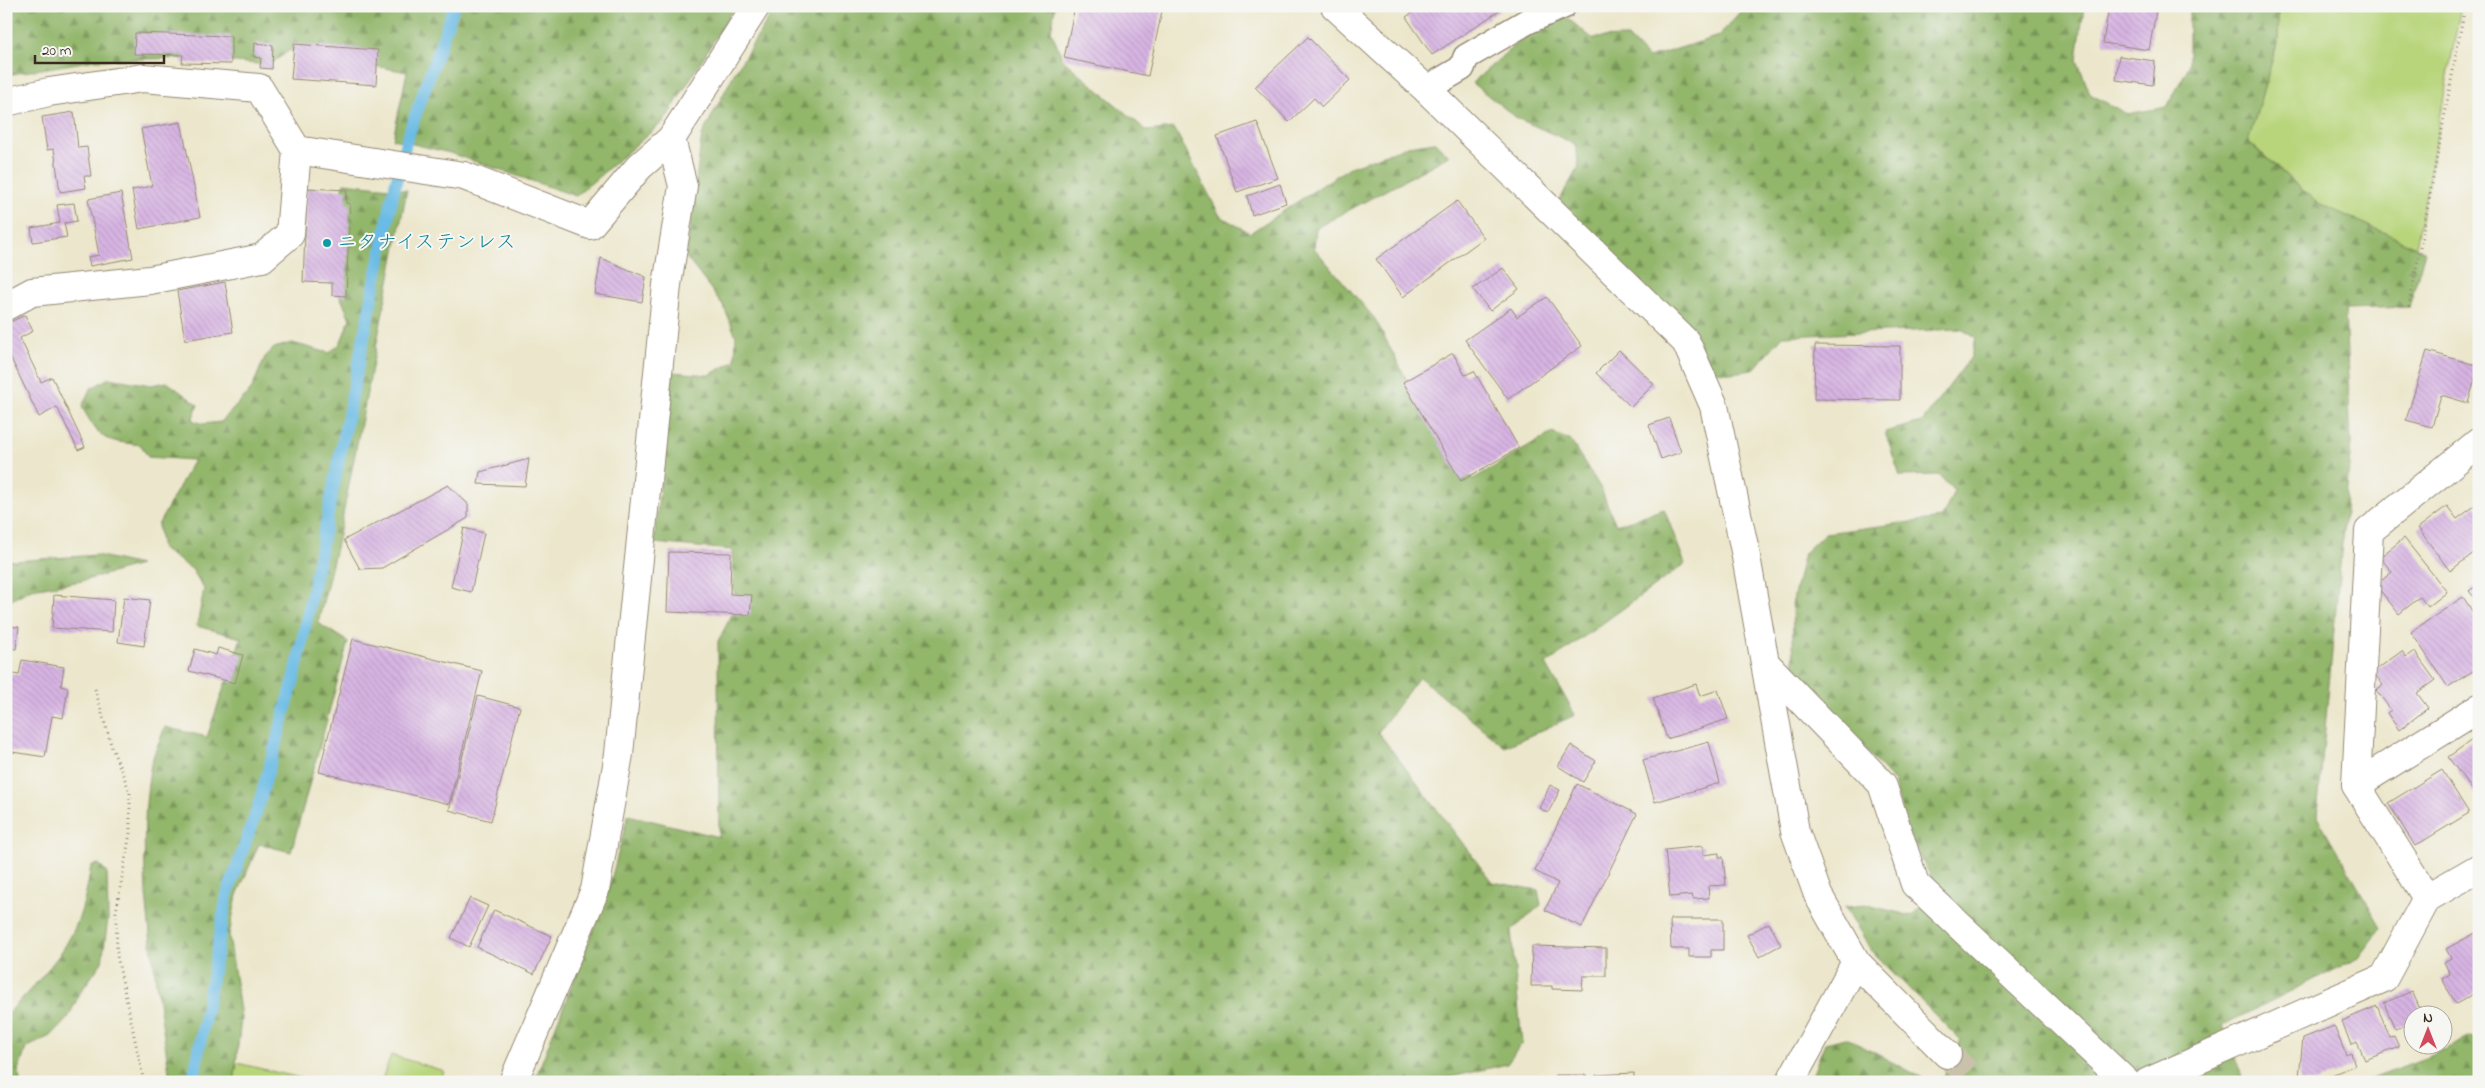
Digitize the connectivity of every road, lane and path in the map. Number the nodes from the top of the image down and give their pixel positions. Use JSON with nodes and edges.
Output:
{"nodes":[{"id":1,"x":756,"y":6,"type":"edge"},
{"id":2,"x":1335,"y":6,"type":"edge"},
{"id":3,"x":1563,"y":6,"type":"edge"},
{"id":4,"x":2465,"y":6,"type":"edge"},
{"id":5,"x":1426,"y":89,"type":"junction"},
{"id":6,"x":6,"y":102,"type":"edge"},
{"id":7,"x":671,"y":139,"type":"junction"},
{"id":8,"x":297,"y":150,"type":"junction"},
{"id":9,"x":6,"y":306,"type":"edge"},
{"id":10,"x":2409,"y":307,"type":"dead end"},
{"id":11,"x":2479,"y":442,"type":"edge"},
{"id":12,"x":1766,"y":664,"type":"junction"},
{"id":13,"x":95,"y":689,"type":"dead end"},
{"id":14,"x":2479,"y":708,"type":"edge"},
{"id":15,"x":2356,"y":785,"type":"junction"},
{"id":16,"x":2479,"y":868,"type":"edge"},
{"id":17,"x":2427,"y":898,"type":"junction"},
{"id":18,"x":1856,"y":962,"type":"junction"},
{"id":19,"x":1947,"y":1054,"type":"tunnel mouth"},
{"id":20,"x":144,"y":1082,"type":"edge"},
{"id":21,"x":513,"y":1082,"type":"edge"},
{"id":22,"x":1790,"y":1082,"type":"edge"},
{"id":23,"x":2126,"y":1082,"type":"edge"},
{"id":24,"x":2148,"y":1082,"type":"edge"}],
"edges":[{"from":1,"to":7,"type":"street"},
{"from":2,"to":5,"type":"street"},
{"from":3,"to":5,"type":"lane"},
{"from":4,"to":10,"type":"path"},
{"from":5,"to":12,"type":"street"},
{"from":6,"to":8,"type":"street"},
{"from":7,"to":8,"type":"street"},
{"from":7,"to":21,"type":"street"},
{"from":8,"to":9,"type":"street"},
{"from":11,"to":15,"type":"street"},
{"from":12,"to":18,"type":"street"},
{"from":12,"to":23,"type":"street"},
{"from":13,"to":20,"type":"path"},
{"from":14,"to":15,"type":"street"},
{"from":15,"to":17,"type":"street"},
{"from":16,"to":17,"type":"street"},
{"from":17,"to":24,"type":"street"},
{"from":18,"to":19,"type":"street"},
{"from":18,"to":22,"type":"street"}]}
